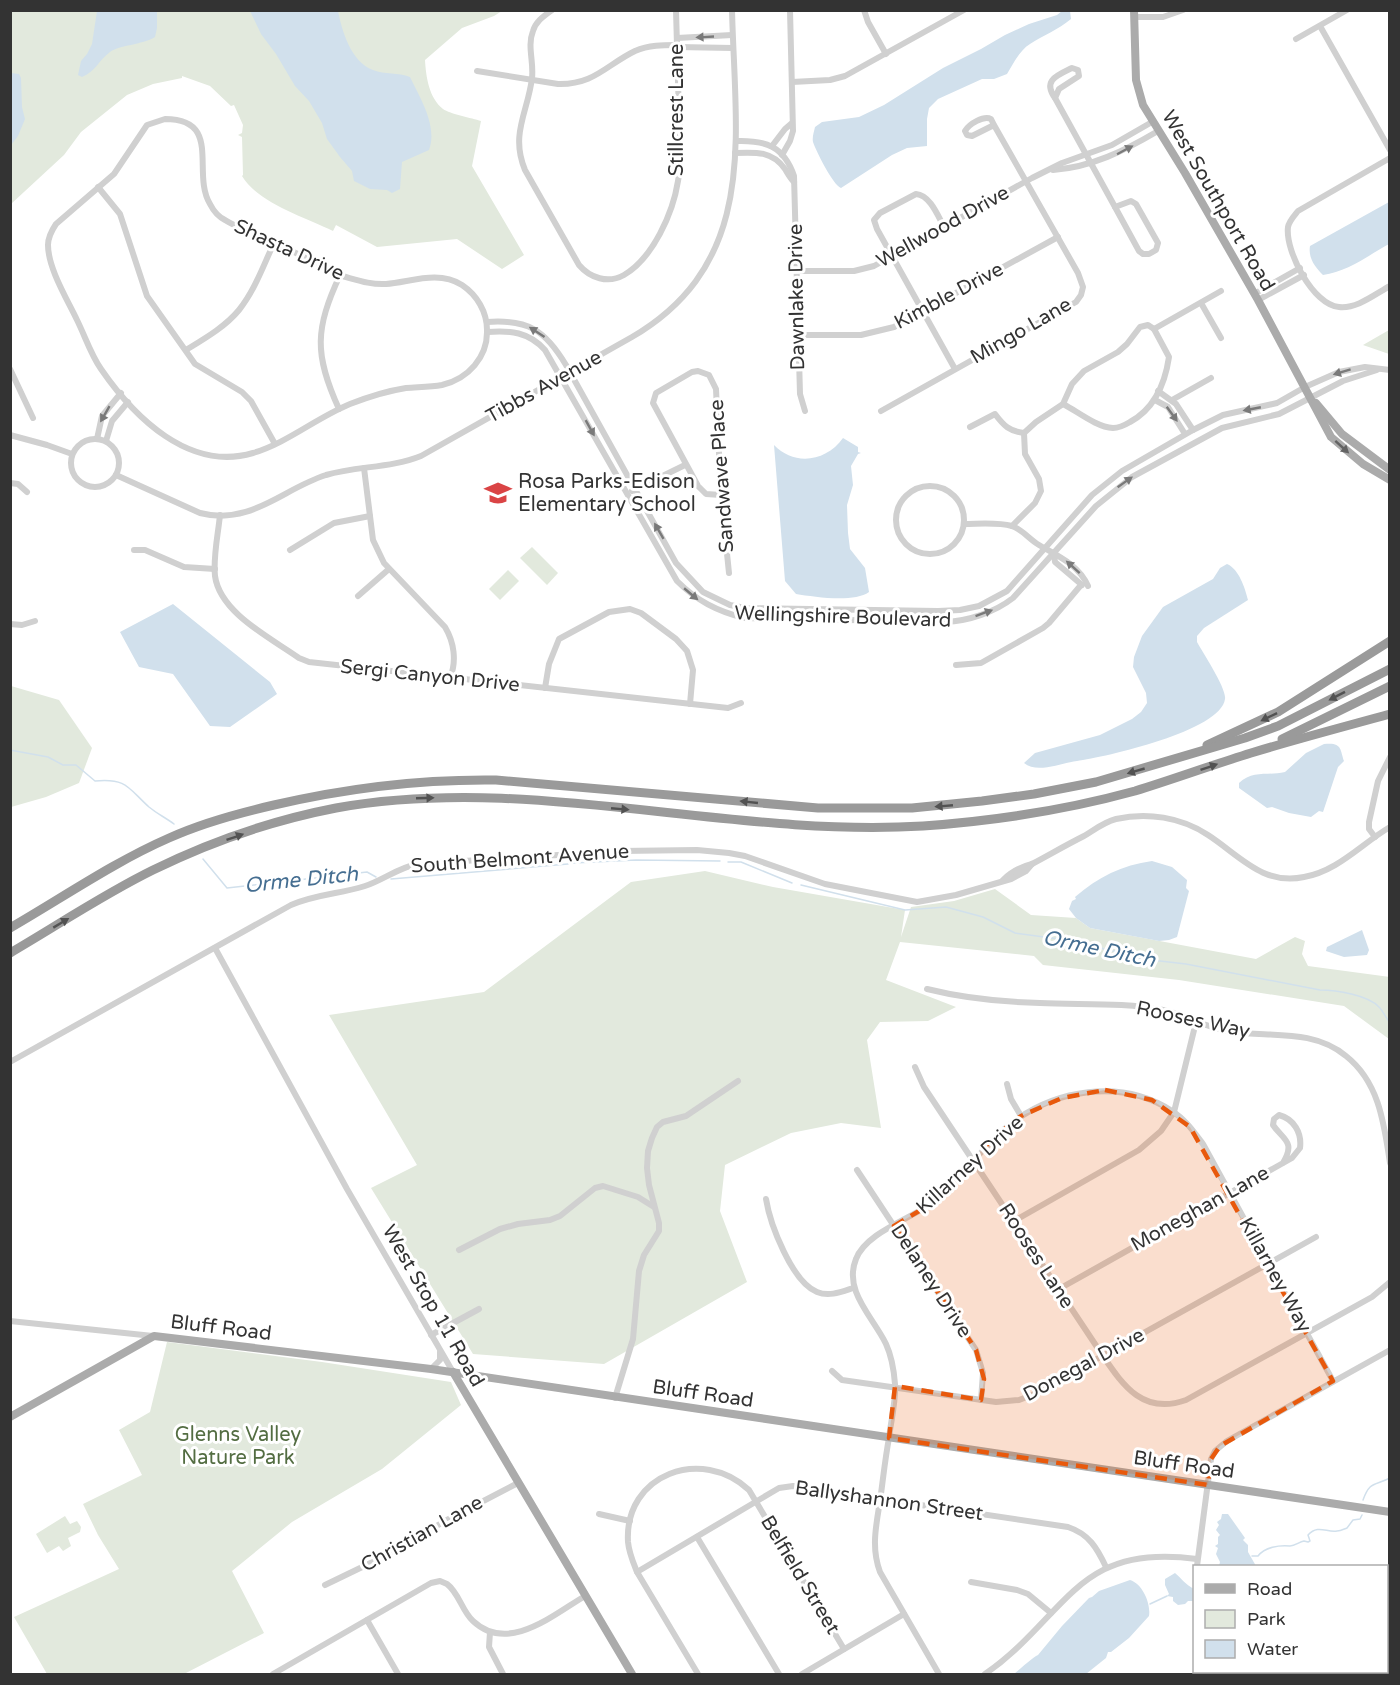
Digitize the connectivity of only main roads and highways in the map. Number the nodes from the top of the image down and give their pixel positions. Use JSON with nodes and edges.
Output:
{"nodes":[{"id":1,"x":1134,"y":14,"type":"edge"},
{"id":2,"x":1311,"y":398,"type":"junction"},
{"id":3,"x":1389,"y":471,"type":"edge"},
{"id":4,"x":1389,"y":480,"type":"edge"},
{"id":5,"x":1389,"y":641,"type":"edge"},
{"id":6,"x":1389,"y":669,"type":"edge"},
{"id":7,"x":1389,"y":686,"type":"edge"},
{"id":8,"x":1389,"y":714,"type":"edge"},
{"id":9,"x":1250,"y":753,"type":"junction"},
{"id":10,"x":1165,"y":762,"type":"junction"},
{"id":11,"x":10,"y":928,"type":"edge"},
{"id":12,"x":10,"y":953,"type":"edge"},
{"id":13,"x":453,"y":1372,"type":"junction"},
{"id":14,"x":479,"y":1377,"type":"junction"},
{"id":15,"x":465,"y":1394,"type":"junction"},
{"id":16,"x":10,"y":1417,"type":"edge"},
{"id":17,"x":1389,"y":1512,"type":"edge"},
{"id":18,"x":632,"y":1674,"type":"edge"}],
"edges":[{"from":1,"to":2,"type":"main road","name":"West Southport Road"},
{"from":2,"to":3,"type":"main road","name":"West Southport Road"},
{"from":2,"to":4,"type":"main road","name":"West Southport Road","one_way":true},
{"from":5,"to":10,"type":"highway","one_way":true},
{"from":6,"to":10,"type":"highway","one_way":true},
{"from":7,"to":9,"type":"highway"},
{"from":8,"to":9,"type":"highway"},
{"from":12,"to":9,"type":"highway","one_way":true},
{"from":10,"to":11,"type":"highway","one_way":true},
{"from":13,"to":14,"type":"main road","name":"Bluff Road"},
{"from":13,"to":15,"type":"main road","name":"West Stop 11 Road"},
{"from":13,"to":16,"type":"main road","name":"Bluff Road"},
{"from":14,"to":15,"type":"main road"},
{"from":14,"to":17,"type":"main road","name":"Bluff Road"},
{"from":15,"to":18,"type":"main road","name":"West Stop 11 Road"}]}
